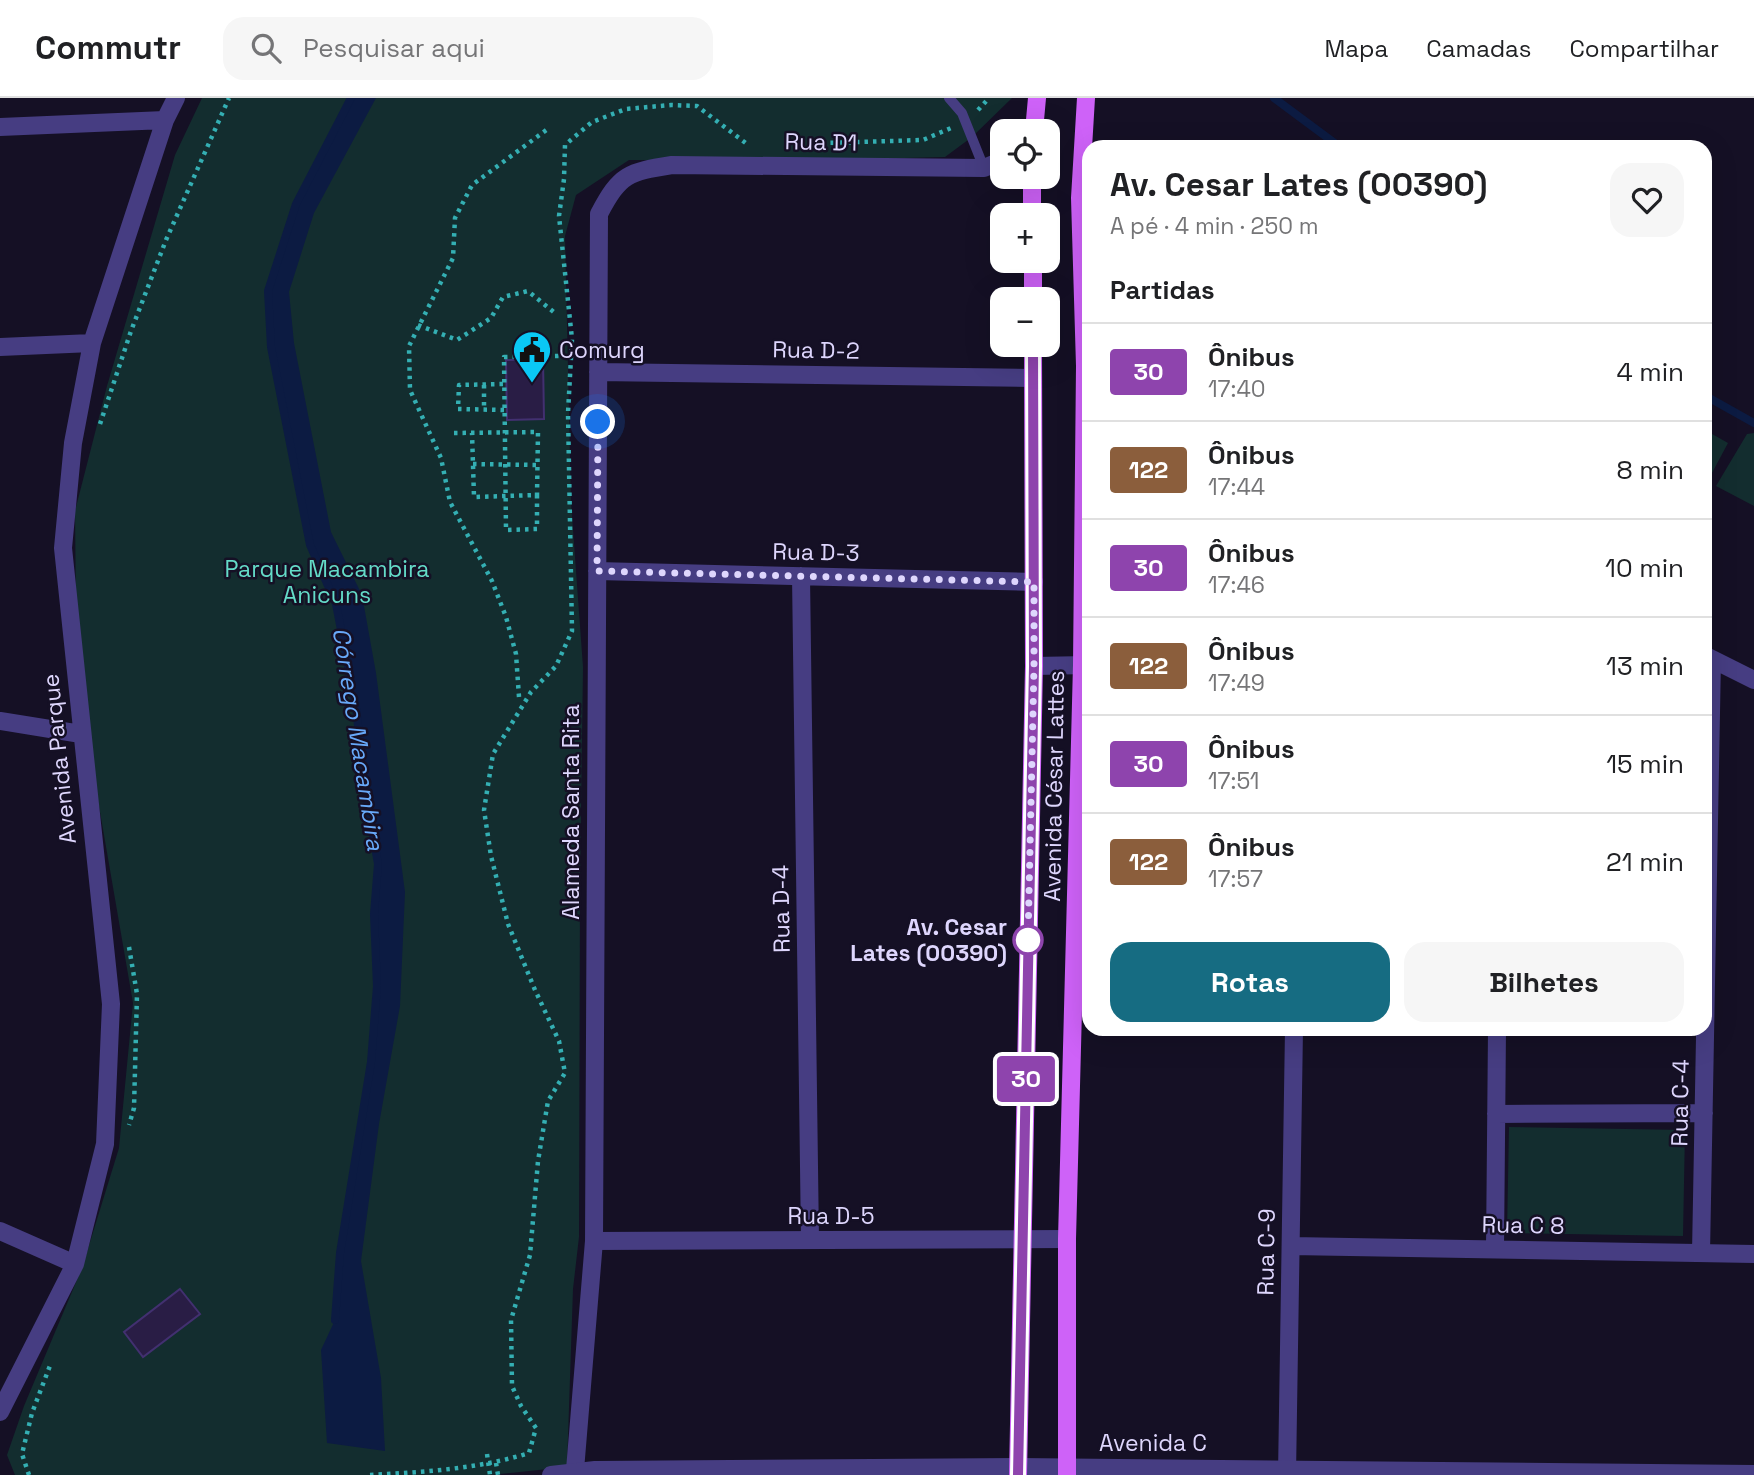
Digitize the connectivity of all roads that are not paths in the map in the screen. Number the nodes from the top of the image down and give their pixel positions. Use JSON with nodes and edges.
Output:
{"nodes":[{"id":1,"x":176,"y":98,"type":"edge"},
{"id":2,"x":950,"y":98,"type":"edge"},
{"id":3,"x":1037,"y":98,"type":"edge"},
{"id":4,"x":1086,"y":98,"type":"edge"},
{"id":5,"x":1035,"y":119,"type":"edge"},
{"id":6,"x":165,"y":120,"type":"junction"},
{"id":7,"x":0,"y":127,"type":"edge"},
{"id":8,"x":1083,"y":140,"type":"edge"},
{"id":9,"x":990,"y":165,"type":"edge"},
{"id":10,"x":1082,"y":165,"type":"edge"},
{"id":11,"x":984,"y":168,"type":"junction"},
{"id":12,"x":639,"y":170,"type":"joint"},
{"id":13,"x":1082,"y":246,"type":"edge"},
{"id":14,"x":92,"y":342,"type":"junction"},
{"id":15,"x":0,"y":347,"type":"edge"},
{"id":16,"x":1033,"y":357,"type":"edge"},
{"id":17,"x":598,"y":372,"type":"junction"},
{"id":18,"x":1033,"y":378,"type":"junction"},
{"id":19,"x":597,"y":571,"type":"junction"},
{"id":20,"x":800,"y":576,"type":"junction"},
{"id":21,"x":1034,"y":582,"type":"junction"},
{"id":22,"x":1712,"y":659,"type":"edge"},
{"id":23,"x":1082,"y":665,"type":"edge"},
{"id":24,"x":1034,"y":666,"type":"junction"},
{"id":25,"x":1754,"y":680,"type":"edge"},
{"id":26,"x":0,"y":721,"type":"edge"},
{"id":27,"x":81,"y":734,"type":"junction"},
{"id":28,"x":1082,"y":761,"type":"edge"},
{"id":29,"x":1294,"y":1036,"type":"edge"},
{"id":30,"x":1497,"y":1036,"type":"edge"},
{"id":31,"x":1705,"y":1036,"type":"edge"},
{"id":32,"x":1704,"y":1113,"type":"junction"},
{"id":33,"x":1496,"y":1114,"type":"junction"},
{"id":34,"x":0,"y":1231,"type":"edge"},
{"id":35,"x":1022,"y":1239,"type":"junction"},
{"id":36,"x":1067,"y":1239,"type":"junction"},
{"id":37,"x":810,"y":1240,"type":"junction"},
{"id":38,"x":594,"y":1241,"type":"junction"},
{"id":39,"x":1291,"y":1245,"type":"junction"},
{"id":40,"x":1495,"y":1249,"type":"junction"},
{"id":41,"x":1701,"y":1253,"type":"junction"},
{"id":42,"x":1754,"y":1254,"type":"edge"},
{"id":43,"x":75,"y":1264,"type":"junction"},
{"id":44,"x":1,"y":1414,"type":"edge"},
{"id":45,"x":575,"y":1471,"type":"junction"},
{"id":46,"x":1018,"y":1471,"type":"edge"},
{"id":47,"x":1067,"y":1471,"type":"edge"},
{"id":48,"x":1287,"y":1472,"type":"edge"},
{"id":49,"x":1694,"y":1474,"type":"edge"},
{"id":50,"x":1754,"y":1474,"type":"edge"},
{"id":51,"x":551,"y":1475,"type":"edge"}],
"edges":[{"from":1,"to":6,"type":"street","name":"Avenida Parque"},
{"from":2,"to":11,"type":"lane"},
{"from":3,"to":5,"type":"main road"},
{"from":4,"to":8,"type":"main road","name":"Avenida César Lattes"},
{"from":6,"to":7,"type":"street"},
{"from":6,"to":14,"type":"street","name":"Avenida Parque"},
{"from":9,"to":11,"type":"street","name":"Rua D1"},
{"from":10,"to":13,"type":"main road","name":"Avenida César Lattes"},
{"from":11,"to":12,"type":"street","name":"Rua D1"},
{"from":12,"to":17,"type":"street","name":"Alameda Santa Rita"},
{"from":14,"to":15,"type":"street"},
{"from":14,"to":27,"type":"street","name":"Avenida Parque"},
{"from":16,"to":18,"type":"main road","name":"Avenida César Lattes"},
{"from":17,"to":18,"type":"street","name":"Rua D-2"},
{"from":17,"to":19,"type":"street","name":"Alameda Santa Rita"},
{"from":18,"to":21,"type":"main road","name":"Avenida César Lattes"},
{"from":19,"to":20,"type":"street","name":"Rua D-3"},
{"from":19,"to":38,"type":"street","name":"Alameda Santa Rita"},
{"from":20,"to":21,"type":"street","name":"Rua D-3"},
{"from":20,"to":37,"type":"street","name":"Rua D-4"},
{"from":21,"to":24,"type":"main road","name":"Avenida César Lattes"},
{"from":22,"to":25,"type":"street"},
{"from":23,"to":24,"type":"street"},
{"from":24,"to":35,"type":"main road","name":"Avenida César Lattes"},
{"from":26,"to":27,"type":"street"},
{"from":27,"to":43,"type":"street","name":"Avenida Parque"},
{"from":28,"to":36,"type":"main road","name":"Avenida César Lattes"},
{"from":29,"to":39,"type":"street","name":"Rua C-9"},
{"from":30,"to":33,"type":"street"},
{"from":31,"to":32,"type":"street","name":"Rua C-4"},
{"from":32,"to":33,"type":"street"},
{"from":32,"to":41,"type":"street","name":"Rua C-4"},
{"from":33,"to":40,"type":"street"},
{"from":34,"to":43,"type":"street"},
{"from":35,"to":36,"type":"street","name":"Rua D-5"},
{"from":35,"to":37,"type":"street","name":"Rua D-5"},
{"from":35,"to":46,"type":"main road","name":"Avenida César Lattes"},
{"from":36,"to":47,"type":"main road","name":"Avenida César Lattes"},
{"from":37,"to":38,"type":"street","name":"Rua D-5"},
{"from":38,"to":45,"type":"street","name":"Alameda Santa Rita"},
{"from":39,"to":40,"type":"street","name":"Rua C 8"},
{"from":39,"to":48,"type":"street","name":"Rua C-9"},
{"from":40,"to":41,"type":"street","name":"Rua C 8"},
{"from":41,"to":42,"type":"street","name":"Rua C 8"},
{"from":43,"to":44,"type":"street","name":"Avenida Parque"},
{"from":45,"to":46,"type":"street","name":"Avenida C"},
{"from":45,"to":51,"type":"street","name":"Avenida C"},
{"from":46,"to":47,"type":"street","name":"Avenida C"},
{"from":47,"to":48,"type":"street","name":"Avenida C"},
{"from":48,"to":49,"type":"street","name":"Avenida C"},
{"from":49,"to":50,"type":"street","name":"Avenida C"}]}
